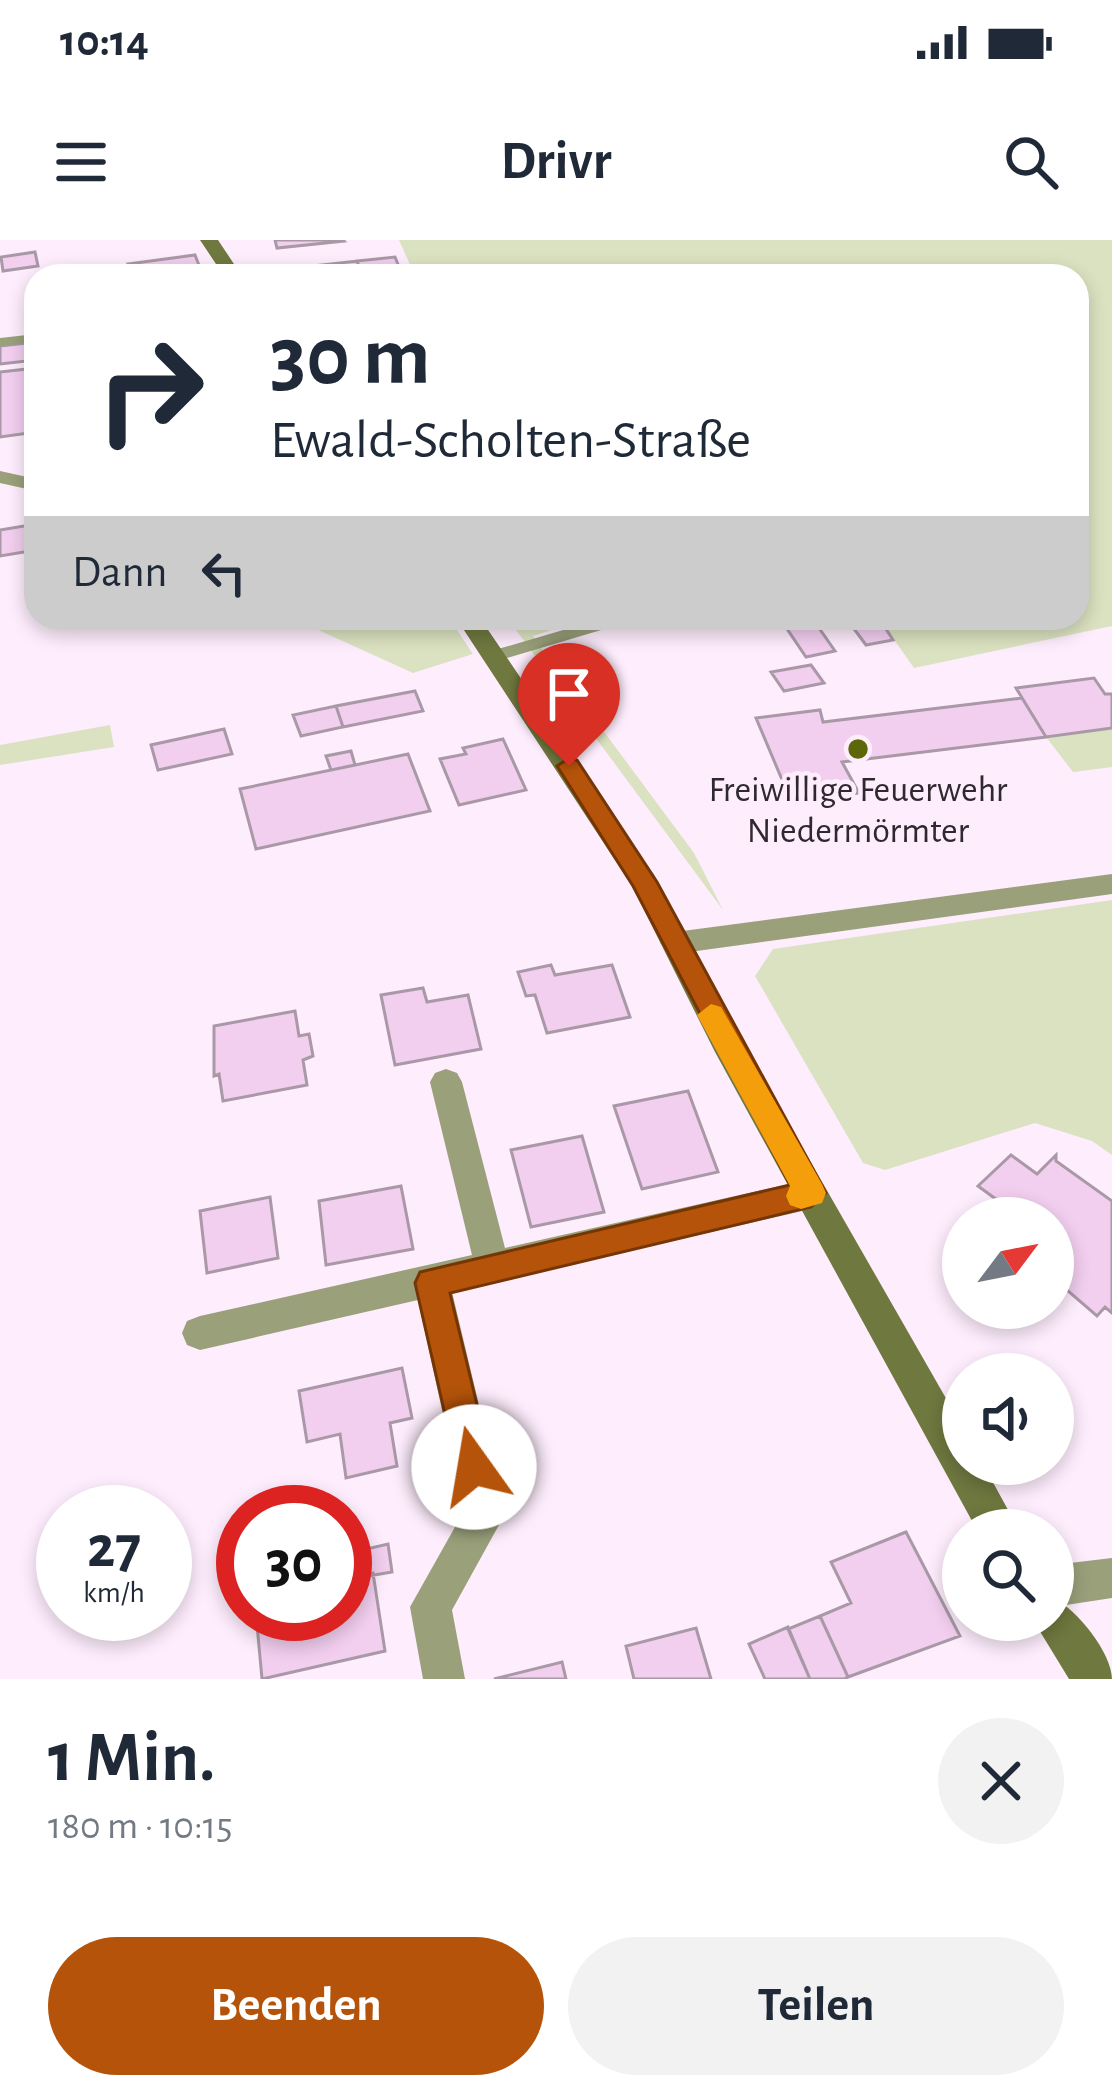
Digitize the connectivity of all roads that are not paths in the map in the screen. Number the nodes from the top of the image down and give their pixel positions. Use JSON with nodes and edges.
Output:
{"nodes":[{"id":1,"x":476,"y":630,"type":"edge"},
{"id":2,"x":582,"y":630,"type":"edge"},
{"id":3,"x":494,"y":656,"type":"junction"},
{"id":4,"x":1112,"y":884,"type":"edge"},
{"id":5,"x":674,"y":943,"type":"junction"},
{"id":6,"x":446,"y":1082,"type":"dead end"},
{"id":7,"x":811,"y":1193,"type":"junction"},
{"id":8,"x":493,"y":1268,"type":"junction"},
{"id":9,"x":432,"y":1283,"type":"junction"},
{"id":10,"x":200,"y":1333,"type":"dead end"},
{"id":11,"x":987,"y":1509,"type":"edge"},
{"id":12,"x":1112,"y":1578,"type":"edge"},
{"id":13,"x":1074,"y":1583,"type":"edge"},
{"id":14,"x":1068,"y":1641,"type":"edge"},
{"id":15,"x":444,"y":1679,"type":"edge"},
{"id":16,"x":1095,"y":1679,"type":"edge"}],
"edges":[{"from":1,"to":3,"type":"main road"},
{"from":2,"to":3,"type":"lane"},
{"from":3,"to":5,"type":"main road"},
{"from":4,"to":5,"type":"street"},
{"from":5,"to":7,"type":"main road"},
{"from":6,"to":8,"type":"street"},
{"from":7,"to":8,"type":"street"},
{"from":7,"to":11,"type":"main road"},
{"from":8,"to":9,"type":"street"},
{"from":9,"to":10,"type":"street"},
{"from":9,"to":15,"type":"street"},
{"from":12,"to":13,"type":"street"},
{"from":14,"to":16,"type":"main road"}]}
